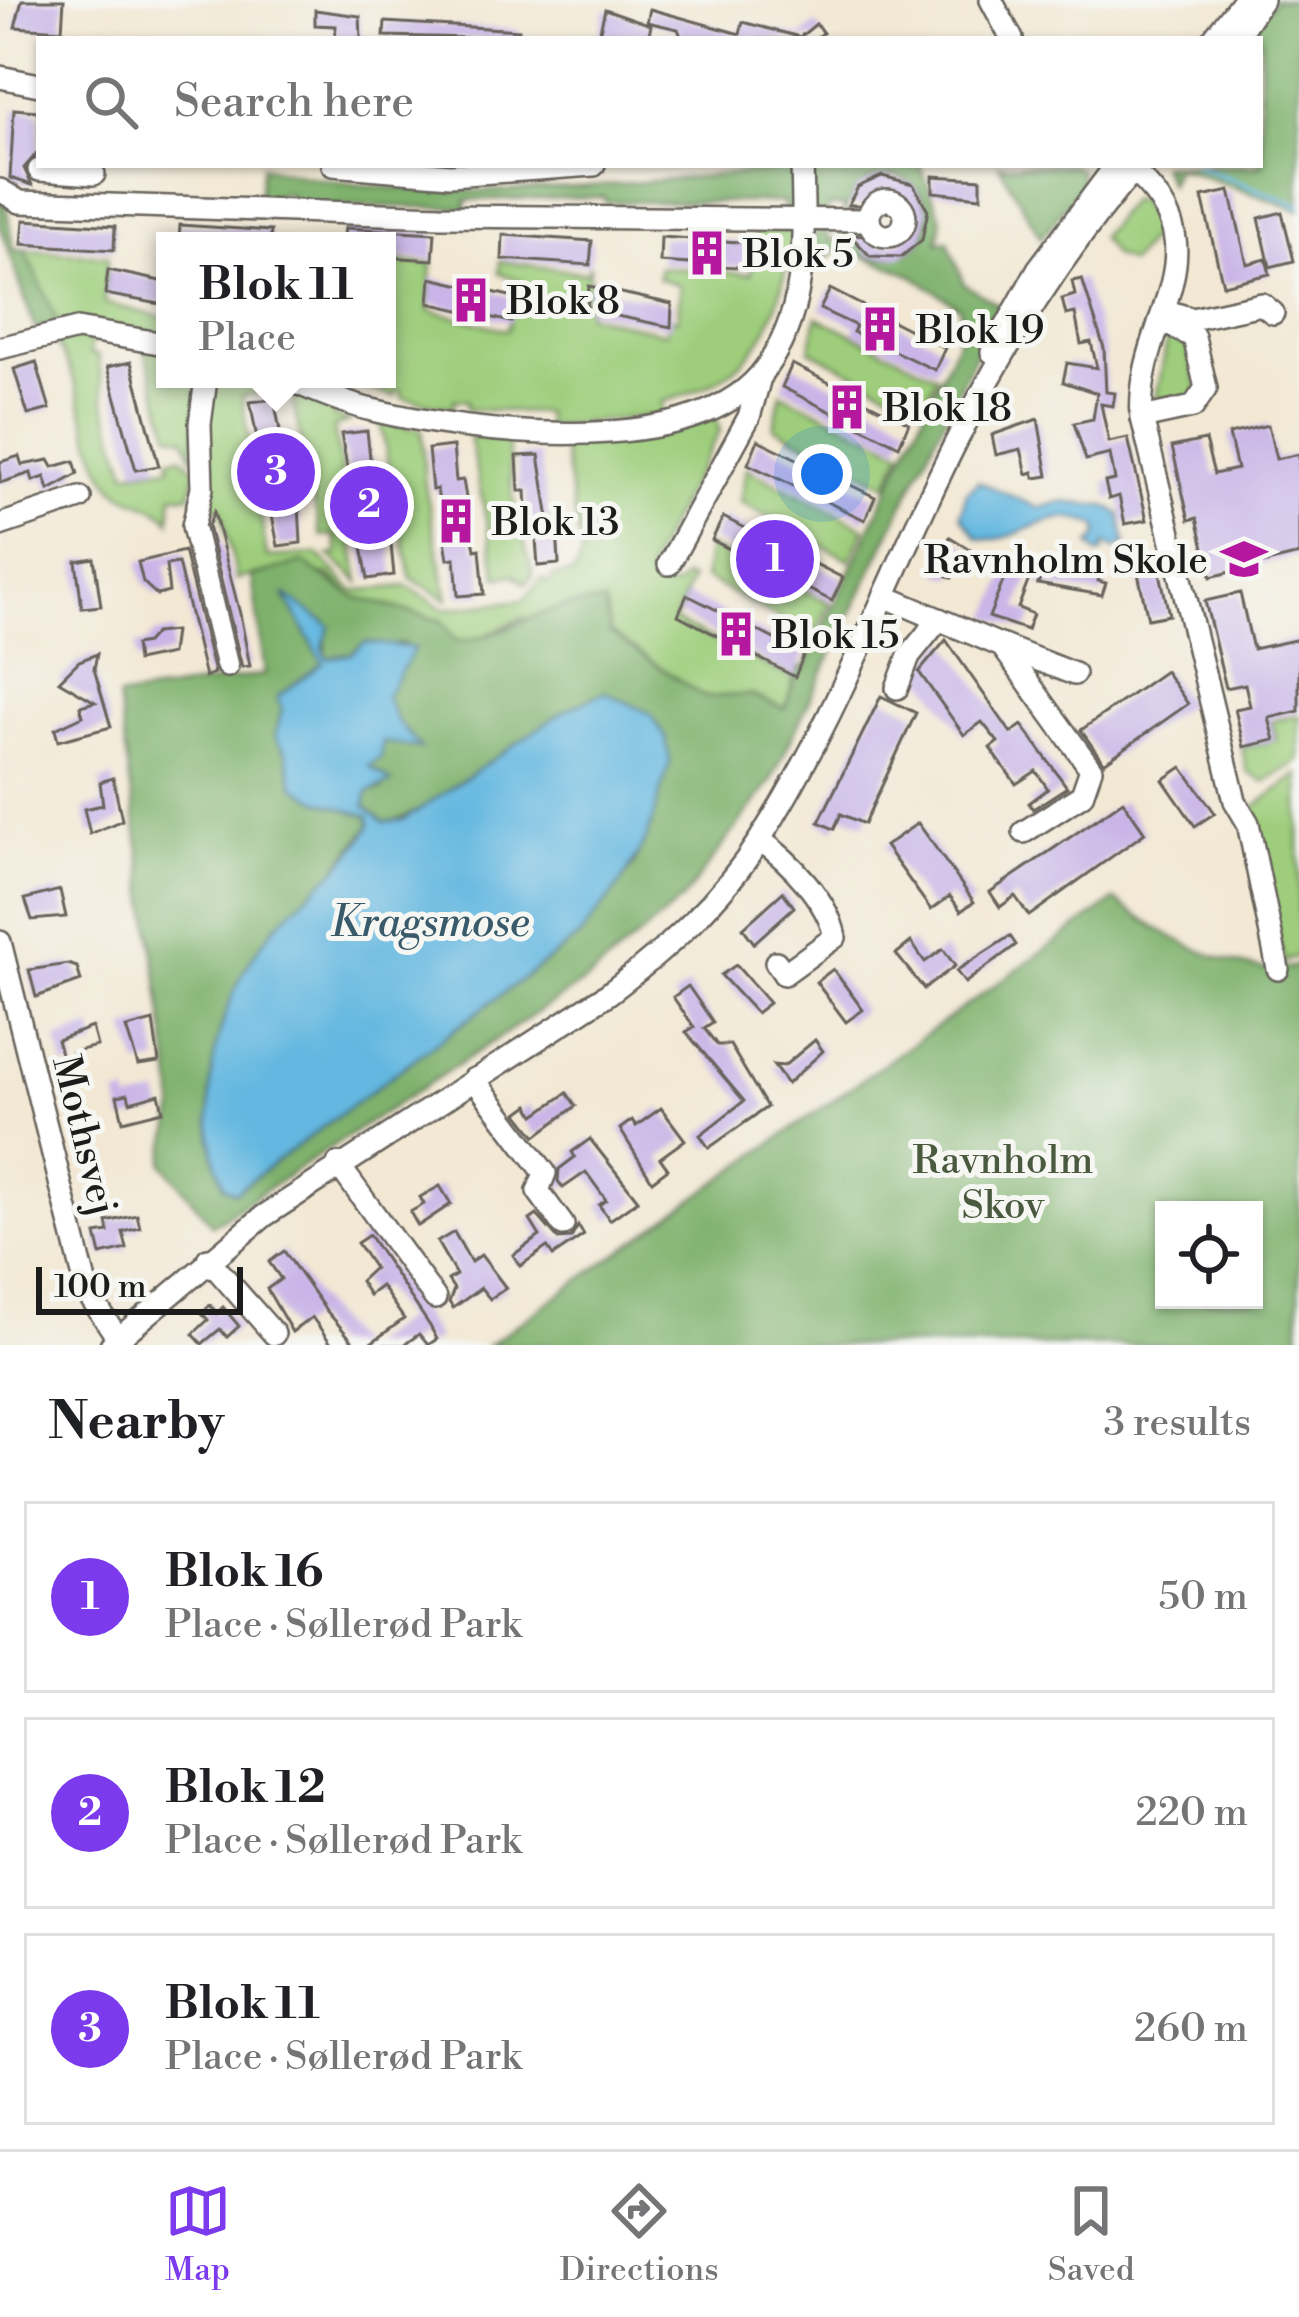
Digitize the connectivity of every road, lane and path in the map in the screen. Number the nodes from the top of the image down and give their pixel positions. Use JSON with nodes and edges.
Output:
{"nodes":[{"id":1,"x":992,"y":0,"type":"edge"},
{"id":2,"x":1243,"y":0,"type":"edge"},
{"id":3,"x":1262,"y":0,"type":"edge"},
{"id":4,"x":1010,"y":36,"type":"edge"},
{"id":5,"x":1215,"y":36,"type":"edge"},
{"id":6,"x":1237,"y":36,"type":"edge"},
{"id":7,"x":0,"y":77,"type":"edge"},
{"id":8,"x":36,"y":84,"type":"edge"},
{"id":9,"x":368,"y":168,"type":"edge"},
{"id":10,"x":550,"y":168,"type":"edge"},
{"id":11,"x":802,"y":168,"type":"edge"},
{"id":12,"x":1127,"y":168,"type":"edge"},
{"id":13,"x":1129,"y":168,"type":"edge"},
{"id":14,"x":94,"y":174,"type":"dead end"},
{"id":15,"x":0,"y":190,"type":"edge"},
{"id":16,"x":51,"y":203,"type":"junction"},
{"id":17,"x":869,"y":220,"type":"dead end"},
{"id":18,"x":804,"y":221,"type":"junction"},
{"id":19,"x":1273,"y":313,"type":"dead end"},
{"id":20,"x":1162,"y":315,"type":"junction"},
{"id":21,"x":156,"y":342,"type":"edge"},
{"id":22,"x":0,"y":349,"type":"edge"},
{"id":23,"x":761,"y":373,"type":"junction"},
{"id":24,"x":206,"y":388,"type":"edge"},
{"id":25,"x":314,"y":388,"type":"edge"},
{"id":26,"x":1142,"y":418,"type":"junction"},
{"id":27,"x":80,"y":498,"type":"dead end"},
{"id":28,"x":0,"y":525,"type":"edge"},
{"id":29,"x":669,"y":564,"type":"dead end"},
{"id":30,"x":884,"y":596,"type":"junction"},
{"id":31,"x":938,"y":619,"type":"junction"},
{"id":32,"x":1002,"y":646,"type":"junction"},
{"id":33,"x":227,"y":666,"type":"dead end"},
{"id":34,"x":1074,"y":674,"type":"dead end"},
{"id":35,"x":897,"y":688,"type":"dead end"},
{"id":36,"x":1024,"y":832,"type":"dead end"},
{"id":37,"x":760,"y":840,"type":"junction"},
{"id":38,"x":0,"y":943,"type":"edge"},
{"id":39,"x":776,"y":962,"type":"dead end"},
{"id":40,"x":1278,"y":969,"type":"dead end"},
{"id":41,"x":474,"y":1079,"type":"junction"},
{"id":42,"x":338,"y":1164,"type":"junction"},
{"id":43,"x":562,"y":1225,"type":"dead end"},
{"id":44,"x":208,"y":1259,"type":"junction"},
{"id":45,"x":435,"y":1298,"type":"dead end"},
{"id":46,"x":274,"y":1334,"type":"dead end"},
{"id":47,"x":115,"y":1341,"type":"edge"}],
"edges":[{"from":1,"to":4,"type":"street"},
{"from":2,"to":5,"type":"street"},
{"from":3,"to":6,"type":"street"},
{"from":7,"to":8,"type":"street"},
{"from":9,"to":10,"type":"street"},
{"from":11,"to":18,"type":"street"},
{"from":12,"to":30,"type":"street"},
{"from":13,"to":20,"type":"street"},
{"from":14,"to":16,"type":"street"},
{"from":15,"to":16,"type":"street"},
{"from":16,"to":18,"type":"street"},
{"from":17,"to":18,"type":"street"},
{"from":18,"to":23,"type":"street"},
{"from":19,"to":20,"type":"street"},
{"from":20,"to":26,"type":"street"},
{"from":20,"to":26,"type":"street"},
{"from":21,"to":22,"type":"street"},
{"from":23,"to":25,"type":"street"},
{"from":23,"to":29,"type":"street"},
{"from":24,"to":33,"type":"street"},
{"from":26,"to":40,"type":"street"},
{"from":27,"to":28,"type":"street"},
{"from":30,"to":31,"type":"street"},
{"from":30,"to":37,"type":"street"},
{"from":31,"to":32,"type":"street"},
{"from":31,"to":35,"type":"street"},
{"from":32,"to":34,"type":"street"},
{"from":32,"to":36,"type":"street"},
{"from":37,"to":39,"type":"street"},
{"from":37,"to":41,"type":"street"},
{"from":38,"to":47,"type":"street","name":"Mothsvej"},
{"from":41,"to":42,"type":"street"},
{"from":41,"to":43,"type":"street"},
{"from":42,"to":44,"type":"street"},
{"from":42,"to":45,"type":"street"},
{"from":44,"to":46,"type":"street"},
{"from":44,"to":47,"type":"street"}]}
